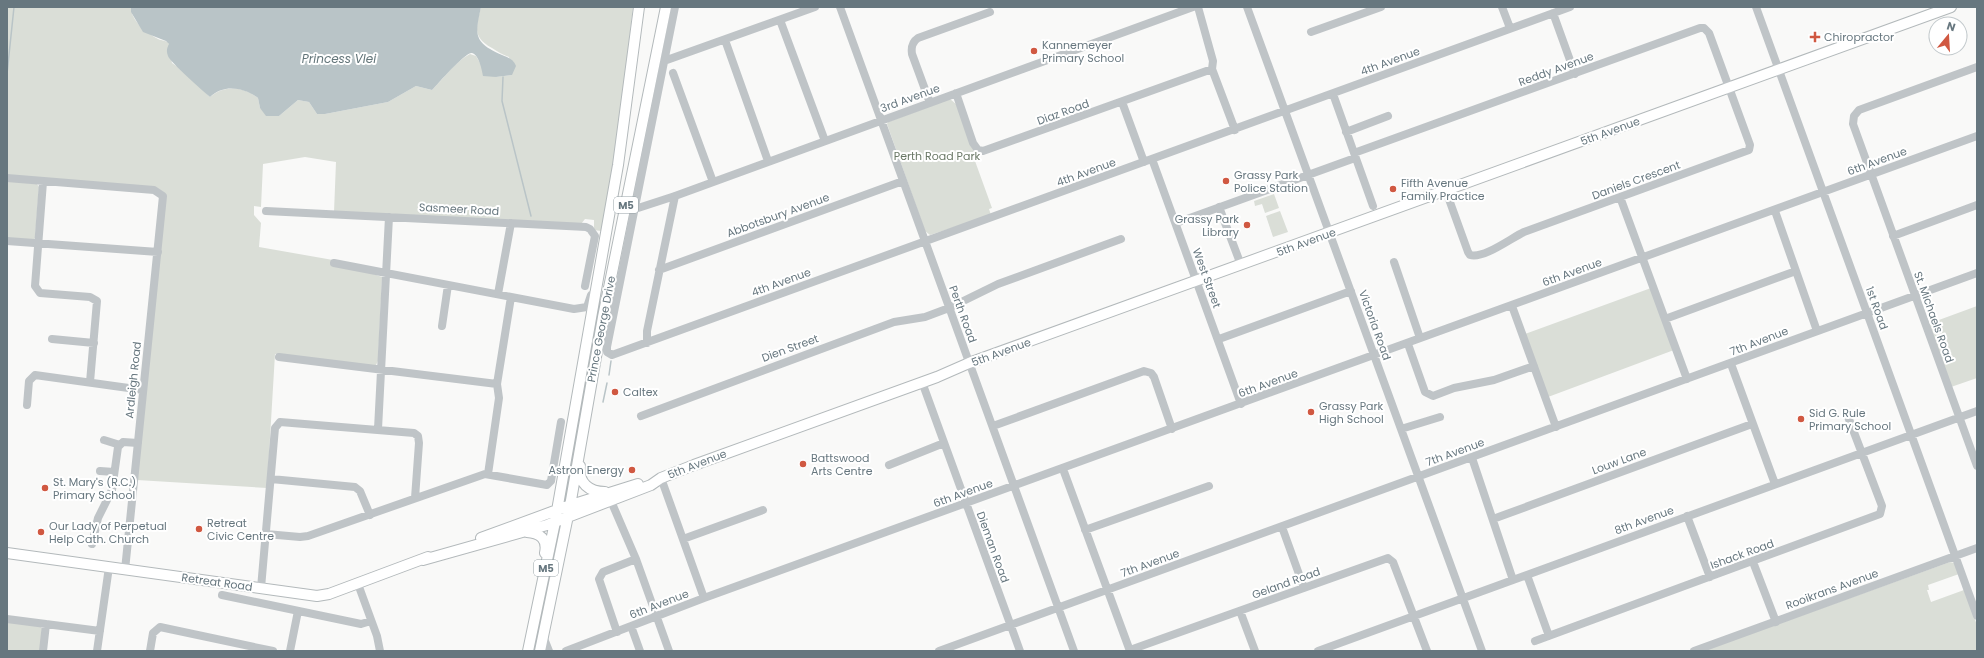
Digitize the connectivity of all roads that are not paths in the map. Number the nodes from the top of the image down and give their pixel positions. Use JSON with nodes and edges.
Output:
{"nodes":[{"id":1,"x":638,"y":7,"type":"edge"},
{"id":2,"x":666,"y":7,"type":"edge"},
{"id":3,"x":675,"y":7,"type":"edge"},
{"id":4,"x":816,"y":7,"type":"edge"},
{"id":5,"x":840,"y":7,"type":"edge"},
{"id":6,"x":1193,"y":7,"type":"edge"},
{"id":7,"x":1198,"y":7,"type":"edge"},
{"id":8,"x":1247,"y":7,"type":"edge"},
{"id":9,"x":1381,"y":7,"type":"edge"},
{"id":10,"x":1502,"y":7,"type":"edge"},
{"id":11,"x":1570,"y":7,"type":"edge"},
{"id":12,"x":1756,"y":7,"type":"edge"},
{"id":13,"x":1951,"y":7,"type":"edge"},
{"id":14,"x":990,"y":12,"type":"dead end"},
{"id":15,"x":1553,"y":13,"type":"junction"},
{"id":16,"x":780,"y":20,"type":"junction"},
{"id":17,"x":1510,"y":28,"type":"junction"},
{"id":18,"x":1311,"y":32,"type":"dead end"},
{"id":19,"x":725,"y":40,"type":"junction"},
{"id":20,"x":664,"y":61,"type":"junction"},
{"id":21,"x":1977,"y":67,"type":"edge"},
{"id":22,"x":1212,"y":69,"type":"junction"},
{"id":23,"x":1779,"y":70,"type":"junction"},
{"id":24,"x":673,"y":73,"type":"dead end"},
{"id":25,"x":1575,"y":74,"type":"junction"},
{"id":26,"x":1730,"y":88,"type":"junction"},
{"id":27,"x":956,"y":93,"type":"junction"},
{"id":28,"x":1333,"y":94,"type":"junction"},
{"id":29,"x":930,"y":102,"type":"junction"},
{"id":30,"x":1122,"y":102,"type":"junction"},
{"id":31,"x":1285,"y":111,"type":"junction"},
{"id":32,"x":1388,"y":116,"type":"dead end"},
{"id":33,"x":881,"y":120,"type":"junction"},
{"id":34,"x":1235,"y":130,"type":"junction"},
{"id":35,"x":1346,"y":132,"type":"junction"},
{"id":36,"x":1977,"y":136,"type":"edge"},
{"id":37,"x":825,"y":141,"type":"junction"},
{"id":38,"x":1355,"y":155,"type":"junction"},
{"id":39,"x":1152,"y":159,"type":"junction"},
{"id":40,"x":768,"y":161,"type":"junction"},
{"id":41,"x":1144,"y":162,"type":"junction"},
{"id":42,"x":1871,"y":175,"type":"junction"},
{"id":43,"x":1309,"y":176,"type":"junction"},
{"id":44,"x":7,"y":178,"type":"edge"},
{"id":45,"x":903,"y":181,"type":"junction"},
{"id":46,"x":43,"y":182,"type":"junction"},
{"id":47,"x":713,"y":182,"type":"junction"},
{"id":48,"x":1446,"y":191,"type":"junction"},
{"id":49,"x":1823,"y":192,"type":"junction"},
{"id":50,"x":675,"y":196,"type":"junction"},
{"id":51,"x":1620,"y":197,"type":"junction"},
{"id":52,"x":1977,"y":205,"type":"edge"},
{"id":53,"x":1373,"y":206,"type":"dead end"},
{"id":54,"x":635,"y":208,"type":"junction"},
{"id":55,"x":1219,"y":208,"type":"junction"},
{"id":56,"x":266,"y":211,"type":"dead end"},
{"id":57,"x":1775,"y":211,"type":"junction"},
{"id":58,"x":389,"y":217,"type":"junction"},
{"id":59,"x":511,"y":223,"type":"junction"},
{"id":60,"x":1176,"y":223,"type":"junction"},
{"id":61,"x":1330,"y":233,"type":"junction"},
{"id":62,"x":1893,"y":236,"type":"junction"},
{"id":63,"x":1121,"y":239,"type":"dead end"},
{"id":64,"x":7,"y":241,"type":"edge"},
{"id":65,"x":926,"y":242,"type":"junction"},
{"id":66,"x":38,"y":243,"type":"junction"},
{"id":67,"x":158,"y":252,"type":"junction"},
{"id":68,"x":1643,"y":258,"type":"junction"},
{"id":69,"x":1394,"y":262,"type":"dead end"},
{"id":70,"x":334,"y":263,"type":"dead end"},
{"id":71,"x":600,"y":264,"type":"junction"},
{"id":72,"x":1241,"y":265,"type":"junction"},
{"id":73,"x":659,"y":270,"type":"junction"},
{"id":74,"x":1796,"y":271,"type":"junction"},
{"id":75,"x":386,"y":273,"type":"junction"},
{"id":76,"x":1977,"y":273,"type":"edge"},
{"id":77,"x":1197,"y":282,"type":"junction"},
{"id":78,"x":448,"y":284,"type":"junction"},
{"id":79,"x":585,"y":286,"type":"dead end"},
{"id":80,"x":1351,"y":291,"type":"junction"},
{"id":81,"x":498,"y":294,"type":"junction"},
{"id":82,"x":1915,"y":296,"type":"junction"},
{"id":83,"x":511,"y":297,"type":"junction"},
{"id":84,"x":1512,"y":306,"type":"junction"},
{"id":85,"x":949,"y":308,"type":"junction"},
{"id":86,"x":574,"y":309,"type":"junction"},
{"id":87,"x":1867,"y":314,"type":"junction"},
{"id":88,"x":1666,"y":318,"type":"junction"},
{"id":89,"x":442,"y":326,"type":"dead end"},
{"id":90,"x":1817,"y":331,"type":"junction"},
{"id":91,"x":1420,"y":338,"type":"junction"},
{"id":92,"x":52,"y":339,"type":"dead end"},
{"id":93,"x":1219,"y":339,"type":"junction"},
{"id":94,"x":94,"y":342,"type":"junction"},
{"id":95,"x":647,"y":342,"type":"junction"},
{"id":96,"x":1408,"y":344,"type":"junction"},
{"id":97,"x":585,"y":352,"type":"junction"},
{"id":98,"x":1374,"y":356,"type":"junction"},
{"id":99,"x":278,"y":357,"type":"dead end"},
{"id":100,"x":969,"y":363,"type":"junction"},
{"id":101,"x":1731,"y":364,"type":"junction"},
{"id":102,"x":1534,"y":366,"type":"junction"},
{"id":103,"x":382,"y":370,"type":"junction"},
{"id":104,"x":1687,"y":379,"type":"junction"},
{"id":105,"x":90,"y":382,"type":"junction"},
{"id":106,"x":922,"y":382,"type":"junction"},
{"id":107,"x":497,"y":384,"type":"junction"},
{"id":108,"x":143,"y":390,"type":"junction"},
{"id":109,"x":1241,"y":404,"type":"junction"},
{"id":110,"x":26,"y":406,"type":"dead end"},
{"id":111,"x":1977,"y":412,"type":"edge"},
{"id":112,"x":1847,"y":414,"type":"dead end"},
{"id":113,"x":641,"y":416,"type":"dead end"},
{"id":114,"x":1440,"y":417,"type":"dead end"},
{"id":115,"x":1960,"y":418,"type":"junction"},
{"id":116,"x":561,"y":422,"type":"dead end"},
{"id":117,"x":1752,"y":424,"type":"junction"},
{"id":118,"x":993,"y":426,"type":"junction"},
{"id":119,"x":1556,"y":427,"type":"junction"},
{"id":120,"x":378,"y":429,"type":"junction"},
{"id":121,"x":1172,"y":429,"type":"junction"},
{"id":122,"x":1401,"y":429,"type":"junction"},
{"id":123,"x":1911,"y":435,"type":"junction"},
{"id":124,"x":581,"y":438,"type":"junction"},
{"id":125,"x":104,"y":440,"type":"dead end"},
{"id":126,"x":138,"y":443,"type":"junction"},
{"id":127,"x":944,"y":443,"type":"junction"},
{"id":128,"x":120,"y":444,"type":"junction"},
{"id":129,"x":1862,"y":452,"type":"junction"},
{"id":130,"x":1472,"y":458,"type":"junction"},
{"id":131,"x":889,"y":465,"type":"dead end"},
{"id":132,"x":1977,"y":466,"type":"edge"},
{"id":133,"x":1063,"y":469,"type":"junction"},
{"id":134,"x":100,"y":471,"type":"dead end"},
{"id":135,"x":114,"y":472,"type":"junction"},
{"id":136,"x":488,"y":474,"type":"junction"},
{"id":137,"x":1418,"y":477,"type":"junction"},
{"id":138,"x":661,"y":478,"type":"junction"},
{"id":139,"x":270,"y":479,"type":"junction"},
{"id":140,"x":1775,"y":484,"type":"junction"},
{"id":141,"x":1014,"y":486,"type":"junction"},
{"id":142,"x":1209,"y":486,"type":"dead end"},
{"id":143,"x":610,"y":497,"type":"junction"},
{"id":144,"x":415,"y":498,"type":"junction"},
{"id":145,"x":966,"y":504,"type":"junction"},
{"id":146,"x":570,"y":506,"type":"junction"},
{"id":147,"x":558,"y":510,"type":"junction"},
{"id":148,"x":763,"y":510,"type":"dead end"},
{"id":149,"x":370,"y":515,"type":"junction"},
{"id":150,"x":1687,"y":516,"type":"junction"},
{"id":151,"x":567,"y":517,"type":"junction"},
{"id":152,"x":1493,"y":519,"type":"junction"},
{"id":153,"x":555,"y":522,"type":"junction"},
{"id":154,"x":1282,"y":527,"type":"junction"},
{"id":155,"x":1085,"y":530,"type":"junction"},
{"id":156,"x":525,"y":532,"type":"junction"},
{"id":157,"x":266,"y":534,"type":"junction"},
{"id":158,"x":683,"y":539,"type":"junction"},
{"id":159,"x":92,"y":544,"type":"dead end"},
{"id":160,"x":1977,"y":548,"type":"edge"},
{"id":161,"x":7,"y":553,"type":"edge"},
{"id":162,"x":1955,"y":556,"type":"junction"},
{"id":163,"x":423,"y":560,"type":"junction"},
{"id":164,"x":636,"y":560,"type":"junction"},
{"id":165,"x":1753,"y":562,"type":"junction"},
{"id":166,"x":109,"y":567,"type":"junction"},
{"id":167,"x":125,"y":570,"type":"junction"},
{"id":168,"x":1528,"y":575,"type":"junction"},
{"id":169,"x":1710,"y":577,"type":"junction"},
{"id":170,"x":1514,"y":580,"type":"junction"},
{"id":171,"x":358,"y":584,"type":"junction"},
{"id":172,"x":260,"y":588,"type":"junction"},
{"id":173,"x":1304,"y":588,"type":"junction"},
{"id":174,"x":1108,"y":590,"type":"junction"},
{"id":175,"x":222,"y":595,"type":"dead end"},
{"id":176,"x":704,"y":598,"type":"junction"},
{"id":177,"x":1462,"y":599,"type":"junction"},
{"id":178,"x":1059,"y":608,"type":"junction"},
{"id":179,"x":298,"y":611,"type":"junction"},
{"id":180,"x":1240,"y":611,"type":"junction"},
{"id":181,"x":536,"y":614,"type":"junction"},
{"id":182,"x":1414,"y":616,"type":"junction"},
{"id":183,"x":1977,"y":616,"type":"edge"},
{"id":184,"x":656,"y":617,"type":"junction"},
{"id":185,"x":7,"y":619,"type":"edge"},
{"id":186,"x":371,"y":621,"type":"junction"},
{"id":187,"x":1776,"y":622,"type":"junction"},
{"id":188,"x":46,"y":624,"type":"junction"},
{"id":189,"x":1010,"y":625,"type":"junction"},
{"id":190,"x":631,"y":626,"type":"junction"},
{"id":191,"x":100,"y":631,"type":"junction"},
{"id":192,"x":617,"y":632,"type":"junction"},
{"id":193,"x":543,"y":636,"type":"junction"},
{"id":194,"x":1549,"y":636,"type":"junction"},
{"id":195,"x":1535,"y":641,"type":"dead end"},
{"id":196,"x":582,"y":648,"type":"edge"},
{"id":197,"x":43,"y":651,"type":"edge"},
{"id":198,"x":97,"y":651,"type":"edge"},
{"id":199,"x":150,"y":651,"type":"edge"},
{"id":200,"x":273,"y":651,"type":"edge"},
{"id":201,"x":290,"y":651,"type":"edge"},
{"id":202,"x":380,"y":651,"type":"edge"},
{"id":203,"x":528,"y":651,"type":"edge"},
{"id":204,"x":540,"y":651,"type":"edge"},
{"id":205,"x":549,"y":651,"type":"edge"},
{"id":206,"x":566,"y":651,"type":"edge"},
{"id":207,"x":640,"y":651,"type":"edge"},
{"id":208,"x":669,"y":651,"type":"edge"},
{"id":209,"x":939,"y":651,"type":"edge"},
{"id":210,"x":1020,"y":651,"type":"edge"},
{"id":211,"x":1074,"y":651,"type":"edge"},
{"id":212,"x":1130,"y":651,"type":"edge"},
{"id":213,"x":1254,"y":651,"type":"edge"},
{"id":214,"x":1318,"y":651,"type":"edge"},
{"id":215,"x":1427,"y":651,"type":"edge"},
{"id":216,"x":1482,"y":651,"type":"edge"},
{"id":217,"x":1694,"y":651,"type":"edge"}],
"edges":[{"from":1,"to":71,"type":"main road","name":"Prince George Drive","number":"M5"},
{"from":2,"to":124,"type":"main road","name":"Prince George Drive","number":"M5"},
{"from":3,"to":20,"type":"street"},
{"from":4,"to":16,"type":"street"},
{"from":5,"to":33,"type":"street","name":"Perth Road"},
{"from":6,"to":27,"type":"street","name":"3rd Avenue"},
{"from":7,"to":22,"type":"street"},
{"from":8,"to":31,"type":"street","name":"Victoria Road"},
{"from":9,"to":18,"type":"street"},
{"from":10,"to":17,"type":"street"},
{"from":11,"to":15,"type":"street","name":"4th Avenue"},
{"from":12,"to":23,"type":"street","name":"1st Road"},
{"from":13,"to":23,"type":"main road","name":"5th Avenue"},
{"from":14,"to":29,"type":"street"},
{"from":15,"to":17,"type":"street","name":"4th Avenue"},
{"from":15,"to":25,"type":"street"},
{"from":16,"to":19,"type":"street"},
{"from":16,"to":37,"type":"street"},
{"from":17,"to":28,"type":"street","name":"4th Avenue"},
{"from":19,"to":20,"type":"street"},
{"from":19,"to":40,"type":"street"},
{"from":20,"to":54,"type":"street"},
{"from":21,"to":42,"type":"street","name":"St. Michaels Road"},
{"from":22,"to":30,"type":"street","name":"Diaz Road"},
{"from":22,"to":34,"type":"street"},
{"from":23,"to":26,"type":"main road","name":"5th Avenue"},
{"from":23,"to":49,"type":"street","name":"1st Road"},
{"from":24,"to":47,"type":"street"},
{"from":25,"to":26,"type":"street","name":"Reddy Avenue"},
{"from":25,"to":38,"type":"street","name":"Reddy Avenue"},
{"from":26,"to":48,"type":"main road","name":"5th Avenue"},
{"from":26,"to":51,"type":"street","name":"Daniels Crescent"},
{"from":27,"to":29,"type":"street","name":"3rd Avenue"},
{"from":27,"to":30,"type":"street","name":"Diaz Road"},
{"from":28,"to":31,"type":"street","name":"4th Avenue"},
{"from":28,"to":35,"type":"street"},
{"from":29,"to":33,"type":"street","name":"3rd Avenue"},
{"from":30,"to":41,"type":"street"},
{"from":31,"to":34,"type":"street","name":"4th Avenue"},
{"from":31,"to":43,"type":"street","name":"Victoria Road"},
{"from":32,"to":35,"type":"street"},
{"from":33,"to":37,"type":"street","name":"3rd Avenue"},
{"from":33,"to":45,"type":"street","name":"Perth Road"},
{"from":34,"to":39,"type":"street","name":"4th Avenue"},
{"from":35,"to":38,"type":"street"},
{"from":36,"to":42,"type":"street","name":"6th Avenue"},
{"from":37,"to":40,"type":"street","name":"3rd Avenue"},
{"from":38,"to":43,"type":"street","name":"Reddy Avenue"},
{"from":38,"to":53,"type":"street"},
{"from":39,"to":41,"type":"street","name":"4th Avenue"},
{"from":39,"to":60,"type":"street","name":"West Street"},
{"from":40,"to":47,"type":"street","name":"3rd Avenue"},
{"from":41,"to":65,"type":"street","name":"4th Avenue"},
{"from":42,"to":49,"type":"street","name":"6th Avenue"},
{"from":42,"to":62,"type":"street","name":"St. Michaels Road"},
{"from":43,"to":55,"type":"street","name":"Reddy Avenue"},
{"from":43,"to":61,"type":"street","name":"Victoria Road"},
{"from":44,"to":46,"type":"street"},
{"from":45,"to":65,"type":"street","name":"Perth Road"},
{"from":45,"to":73,"type":"street","name":"Abbotsbury Avenue"},
{"from":46,"to":66,"type":"street"},
{"from":46,"to":67,"type":"street","name":"Ardleigh Road"},
{"from":47,"to":50,"type":"street","name":"3rd Avenue"},
{"from":48,"to":51,"type":"street","name":"Daniels Crescent"},
{"from":48,"to":61,"type":"main road","name":"5th Avenue"},
{"from":49,"to":57,"type":"street","name":"6th Avenue"},
{"from":49,"to":87,"type":"street","name":"1st Road"},
{"from":50,"to":54,"type":"street","name":"3rd Avenue"},
{"from":50,"to":73,"type":"street"},
{"from":51,"to":68,"type":"street"},
{"from":52,"to":62,"type":"street"},
{"from":54,"to":95,"type":"street","name":"4th Avenue"},
{"from":55,"to":60,"type":"street","name":"Reddy Avenue"},
{"from":55,"to":72,"type":"street"},
{"from":56,"to":58,"type":"street","name":"Sasmeer Road"},
{"from":57,"to":68,"type":"street","name":"6th Avenue"},
{"from":57,"to":74,"type":"street"},
{"from":58,"to":59,"type":"street","name":"Sasmeer Road"},
{"from":58,"to":75,"type":"street"},
{"from":59,"to":79,"type":"street","name":"Sasmeer Road"},
{"from":59,"to":81,"type":"street"},
{"from":60,"to":77,"type":"street","name":"West Street"},
{"from":61,"to":72,"type":"main road","name":"5th Avenue"},
{"from":61,"to":80,"type":"street","name":"Victoria Road"},
{"from":62,"to":82,"type":"street","name":"St. Michaels Road"},
{"from":63,"to":85,"type":"street","name":"Dien Street"},
{"from":64,"to":66,"type":"street"},
{"from":65,"to":85,"type":"street","name":"Perth Road"},
{"from":65,"to":95,"type":"street","name":"4th Avenue"},
{"from":66,"to":67,"type":"street"},
{"from":66,"to":94,"type":"street"},
{"from":67,"to":108,"type":"street","name":"Ardleigh Road"},
{"from":68,"to":84,"type":"street","name":"6th Avenue"},
{"from":68,"to":88,"type":"street"},
{"from":69,"to":91,"type":"street"},
{"from":70,"to":75,"type":"street"},
{"from":71,"to":86,"type":"street"},
{"from":71,"to":97,"type":"main road","name":"Prince George Drive","number":"M5"},
{"from":72,"to":77,"type":"main road","name":"5th Avenue"},
{"from":73,"to":95,"type":"street"},
{"from":74,"to":88,"type":"street"},
{"from":74,"to":90,"type":"street"},
{"from":75,"to":78,"type":"street"},
{"from":75,"to":103,"type":"street"},
{"from":76,"to":82,"type":"street","name":"7th Avenue"},
{"from":77,"to":93,"type":"street","name":"West Street"},
{"from":77,"to":100,"type":"main road","name":"5th Avenue"},
{"from":78,"to":81,"type":"street"},
{"from":78,"to":89,"type":"street"},
{"from":80,"to":93,"type":"street"},
{"from":80,"to":98,"type":"street","name":"Victoria Road"},
{"from":81,"to":83,"type":"street"},
{"from":82,"to":87,"type":"street","name":"7th Avenue"},
{"from":82,"to":115,"type":"street","name":"St. Michaels Road"},
{"from":83,"to":86,"type":"street"},
{"from":83,"to":107,"type":"street"},
{"from":84,"to":91,"type":"street","name":"6th Avenue"},
{"from":84,"to":102,"type":"street"},
{"from":85,"to":100,"type":"street","name":"Perth Road"},
{"from":85,"to":113,"type":"street","name":"Dien Street"},
{"from":86,"to":97,"type":"street"},
{"from":87,"to":90,"type":"street","name":"7th Avenue"},
{"from":87,"to":123,"type":"street","name":"1st Road"},
{"from":88,"to":104,"type":"street"},
{"from":90,"to":101,"type":"street","name":"7th Avenue"},
{"from":91,"to":96,"type":"street","name":"6th Avenue"},
{"from":92,"to":94,"type":"street"},
{"from":93,"to":109,"type":"street","name":"West Street"},
{"from":94,"to":105,"type":"street"},
{"from":96,"to":98,"type":"street","name":"6th Avenue"},
{"from":96,"to":102,"type":"street"},
{"from":97,"to":147,"type":"main road","name":"Prince George Drive","number":"M5"},
{"from":98,"to":109,"type":"street","name":"6th Avenue"},
{"from":98,"to":122,"type":"street","name":"Victoria Road"},
{"from":99,"to":103,"type":"street"},
{"from":100,"to":106,"type":"main road","name":"5th Avenue"},
{"from":100,"to":118,"type":"street","name":"Perth Road"},
{"from":101,"to":104,"type":"street","name":"7th Avenue"},
{"from":101,"to":117,"type":"street"},
{"from":102,"to":119,"type":"street"},
{"from":103,"to":107,"type":"street"},
{"from":103,"to":120,"type":"street"},
{"from":104,"to":119,"type":"street","name":"7th Avenue"},
{"from":105,"to":108,"type":"street"},
{"from":105,"to":110,"type":"street"},
{"from":106,"to":127,"type":"street","name":"Dieman Road"},
{"from":106,"to":138,"type":"main road","name":"5th Avenue"},
{"from":107,"to":136,"type":"street"},
{"from":108,"to":126,"type":"street","name":"Ardleigh Road"},
{"from":109,"to":121,"type":"street","name":"6th Avenue"},
{"from":111,"to":115,"type":"street","name":"8th Avenue"},
{"from":112,"to":129,"type":"street"},
{"from":114,"to":122,"type":"street"},
{"from":115,"to":123,"type":"street","name":"8th Avenue"},
{"from":115,"to":132,"type":"street","name":"St. Michaels Road"},
{"from":116,"to":136,"type":"street"},
{"from":117,"to":140,"type":"street"},
{"from":117,"to":152,"type":"street","name":"Louw Lane"},
{"from":118,"to":121,"type":"street"},
{"from":118,"to":141,"type":"street","name":"Perth Road"},
{"from":119,"to":130,"type":"street","name":"7th Avenue"},
{"from":120,"to":139,"type":"street"},
{"from":120,"to":144,"type":"street"},
{"from":121,"to":133,"type":"street","name":"6th Avenue"},
{"from":122,"to":137,"type":"street","name":"Victoria Road"},
{"from":123,"to":129,"type":"street","name":"8th Avenue"},
{"from":123,"to":162,"type":"street","name":"1st Road"},
{"from":124,"to":143,"type":"main road"},
{"from":124,"to":146,"type":"main road","name":"Prince George Drive","number":"M5"},
{"from":125,"to":128,"type":"street"},
{"from":126,"to":128,"type":"street"},
{"from":126,"to":167,"type":"street","name":"Ardleigh Road"},
{"from":127,"to":131,"type":"street"},
{"from":127,"to":145,"type":"street","name":"Dieman Road"},
{"from":128,"to":135,"type":"street"},
{"from":129,"to":140,"type":"street","name":"8th Avenue"},
{"from":129,"to":165,"type":"street","name":"Ishack Road"},
{"from":130,"to":137,"type":"street","name":"7th Avenue"},
{"from":130,"to":152,"type":"street"},
{"from":133,"to":141,"type":"street","name":"6th Avenue"},
{"from":133,"to":155,"type":"street"},
{"from":134,"to":135,"type":"street"},
{"from":135,"to":159,"type":"street"},
{"from":136,"to":144,"type":"street"},
{"from":137,"to":154,"type":"street","name":"7th Avenue"},
{"from":137,"to":177,"type":"street","name":"Victoria Road"},
{"from":138,"to":143,"type":"main road","name":"5th Avenue"},
{"from":138,"to":158,"type":"street"},
{"from":139,"to":149,"type":"street"},
{"from":139,"to":157,"type":"street"},
{"from":140,"to":150,"type":"street","name":"8th Avenue"},
{"from":141,"to":145,"type":"street","name":"6th Avenue"},
{"from":141,"to":178,"type":"street","name":"Perth Road"},
{"from":142,"to":155,"type":"street"},
{"from":143,"to":146,"type":"main road","name":"5th Avenue"},
{"from":143,"to":151,"type":"main road","name":"5th Avenue"},
{"from":143,"to":164,"type":"street"},
{"from":144,"to":149,"type":"street"},
{"from":145,"to":176,"type":"street","name":"6th Avenue"},
{"from":145,"to":189,"type":"street","name":"Dieman Road"},
{"from":146,"to":147,"type":"main road","name":"5th Avenue"},
{"from":146,"to":151,"type":"main road","name":"Prince George Drive","number":"M5"},
{"from":147,"to":153,"type":"main road","name":"Prince George Drive","number":"M5"},
{"from":147,"to":163,"type":"main road","name":"Retreat Road"},
{"from":148,"to":158,"type":"street"},
{"from":149,"to":157,"type":"street"},
{"from":150,"to":168,"type":"street","name":"8th Avenue"},
{"from":150,"to":169,"type":"street"},
{"from":151,"to":153,"type":"main road","name":"5th Avenue"},
{"from":151,"to":193,"type":"main road","name":"Prince George Drive","number":"M5"},
{"from":152,"to":170,"type":"street"},
{"from":153,"to":156,"type":"main road","name":"Retreat Road"},
{"from":153,"to":181,"type":"main road","name":"Prince George Drive","number":"M5"},
{"from":154,"to":173,"type":"street"},
{"from":154,"to":174,"type":"street","name":"7th Avenue"},
{"from":155,"to":174,"type":"street"},
{"from":156,"to":163,"type":"main road","name":"Retreat Road"},
{"from":156,"to":181,"type":"main road"},
{"from":157,"to":172,"type":"street"},
{"from":158,"to":176,"type":"street"},
{"from":160,"to":162,"type":"street","name":"Rooikrans Avenue"},
{"from":161,"to":166,"type":"main road","name":"Retreat Road"},
{"from":162,"to":183,"type":"street","name":"1st Road"},
{"from":162,"to":187,"type":"street","name":"Rooikrans Avenue"},
{"from":163,"to":171,"type":"main road","name":"Retreat Road"},
{"from":164,"to":184,"type":"street"},
{"from":164,"to":192,"type":"street"},
{"from":165,"to":169,"type":"street","name":"Ishack Road"},
{"from":165,"to":187,"type":"street"},
{"from":166,"to":167,"type":"main road","name":"Retreat Road"},
{"from":166,"to":191,"type":"street"},
{"from":167,"to":172,"type":"main road","name":"Retreat Road"},
{"from":168,"to":170,"type":"street","name":"8th Avenue"},
{"from":168,"to":194,"type":"street"},
{"from":169,"to":194,"type":"street","name":"Ishack Road"},
{"from":170,"to":177,"type":"street","name":"8th Avenue"},
{"from":171,"to":172,"type":"main road","name":"Retreat Road"},
{"from":171,"to":186,"type":"street"},
{"from":173,"to":180,"type":"street","name":"Geland Road"},
{"from":173,"to":182,"type":"street","name":"Geland Road"},
{"from":174,"to":178,"type":"street","name":"7th Avenue"},
{"from":174,"to":212,"type":"street"},
{"from":175,"to":179,"type":"street"},
{"from":176,"to":184,"type":"street","name":"6th Avenue"},
{"from":177,"to":182,"type":"street","name":"8th Avenue"},
{"from":177,"to":216,"type":"street","name":"Victoria Road"},
{"from":178,"to":189,"type":"street","name":"7th Avenue"},
{"from":178,"to":211,"type":"street","name":"Perth Road"},
{"from":179,"to":186,"type":"street"},
{"from":179,"to":201,"type":"street"},
{"from":180,"to":212,"type":"street","name":"Geland Road"},
{"from":180,"to":213,"type":"street"},
{"from":181,"to":203,"type":"main road","name":"Prince George Drive","number":"M5"},
{"from":182,"to":214,"type":"street","name":"8th Avenue"},
{"from":182,"to":215,"type":"street"},
{"from":184,"to":190,"type":"street","name":"6th Avenue"},
{"from":184,"to":208,"type":"street"},
{"from":185,"to":188,"type":"street"},
{"from":186,"to":202,"type":"street"},
{"from":187,"to":217,"type":"street","name":"Rooikrans Avenue"},
{"from":188,"to":191,"type":"street"},
{"from":188,"to":197,"type":"street"},
{"from":189,"to":209,"type":"street","name":"7th Avenue"},
{"from":189,"to":210,"type":"street","name":"Dieman Road"},
{"from":190,"to":192,"type":"street","name":"6th Avenue"},
{"from":190,"to":207,"type":"street"},
{"from":191,"to":198,"type":"street"},
{"from":192,"to":196,"type":"street","name":"6th Avenue"},
{"from":193,"to":204,"type":"main road","name":"Prince George Drive","number":"M5"},
{"from":193,"to":205,"type":"street"},
{"from":194,"to":195,"type":"street","name":"Ishack Road"},
{"from":196,"to":206,"type":"street","name":"6th Avenue"},
{"from":199,"to":200,"type":"street"}]}
